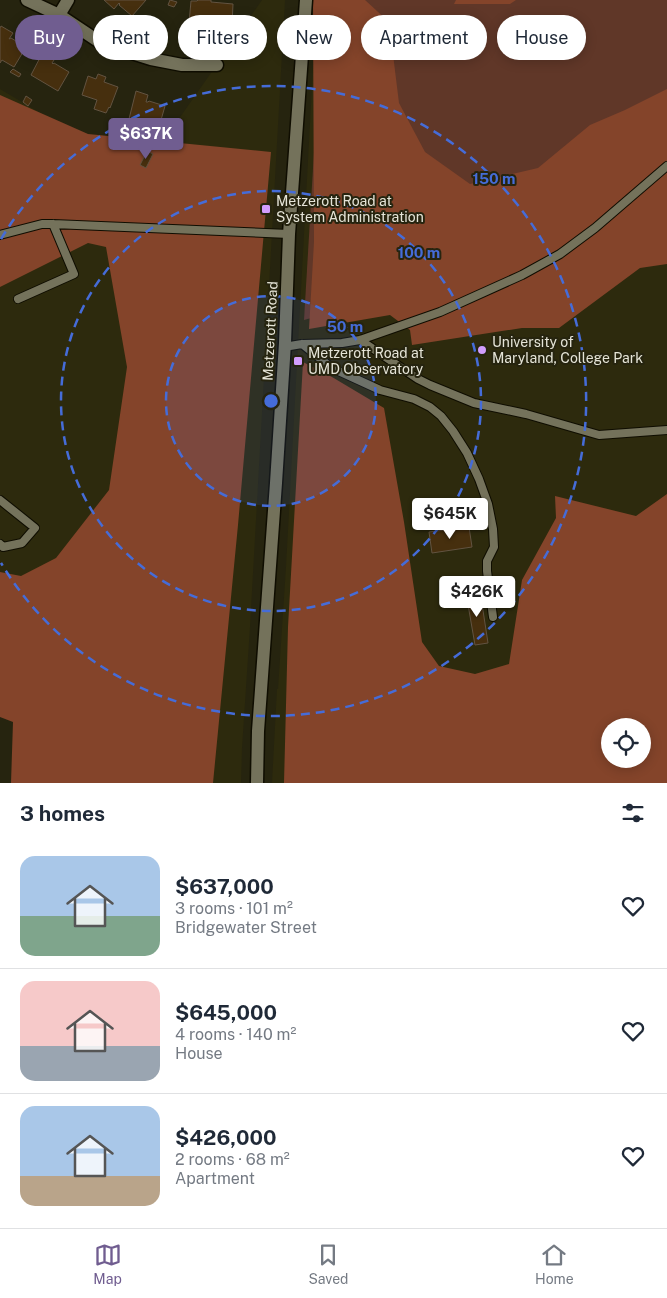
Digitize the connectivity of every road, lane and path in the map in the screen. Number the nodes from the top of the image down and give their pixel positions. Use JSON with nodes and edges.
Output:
{"nodes":[{"id":1,"x":27,"y":0,"type":"edge"},
{"id":2,"x":68,"y":0,"type":"edge"},
{"id":3,"x":306,"y":0,"type":"edge"},
{"id":4,"x":59,"y":15,"type":"joint"},
{"id":5,"x":83,"y":31,"type":"edge"},
{"id":6,"x":218,"y":65,"type":"dead end"},
{"id":7,"x":667,"y":166,"type":"edge"},
{"id":8,"x":53,"y":224,"type":"junction"},
{"id":9,"x":290,"y":234,"type":"junction"},
{"id":10,"x":0,"y":235,"type":"edge"},
{"id":11,"x":18,"y":299,"type":"dead end"},
{"id":12,"x":360,"y":340,"type":"junction"},
{"id":13,"x":302,"y":344,"type":"junction"},
{"id":14,"x":284,"y":347,"type":"junction"},
{"id":15,"x":667,"y":430,"type":"edge"},
{"id":16,"x":0,"y":500,"type":"edge"},
{"id":17,"x":0,"y":544,"type":"edge"},
{"id":18,"x":493,"y":617,"type":"dead end"},
{"id":19,"x":257,"y":783,"type":"edge"}],
"edges":[{"from":1,"to":4,"type":"street"},
{"from":2,"to":4,"type":"street"},
{"from":3,"to":9,"type":"street","name":"Metzerott Road"},
{"from":5,"to":6,"type":"street"},
{"from":7,"to":12,"type":"lane"},
{"from":8,"to":9,"type":"lane"},
{"from":8,"to":10,"type":"lane"},
{"from":8,"to":11,"type":"lane"},
{"from":9,"to":14,"type":"street","name":"Metzerott Road"},
{"from":12,"to":13,"type":"lane"},
{"from":12,"to":15,"type":"lane"},
{"from":13,"to":14,"type":"lane"},
{"from":13,"to":18,"type":"lane"},
{"from":14,"to":19,"type":"street","name":"Metzerott Road"},
{"from":16,"to":17,"type":"lane"}]}
